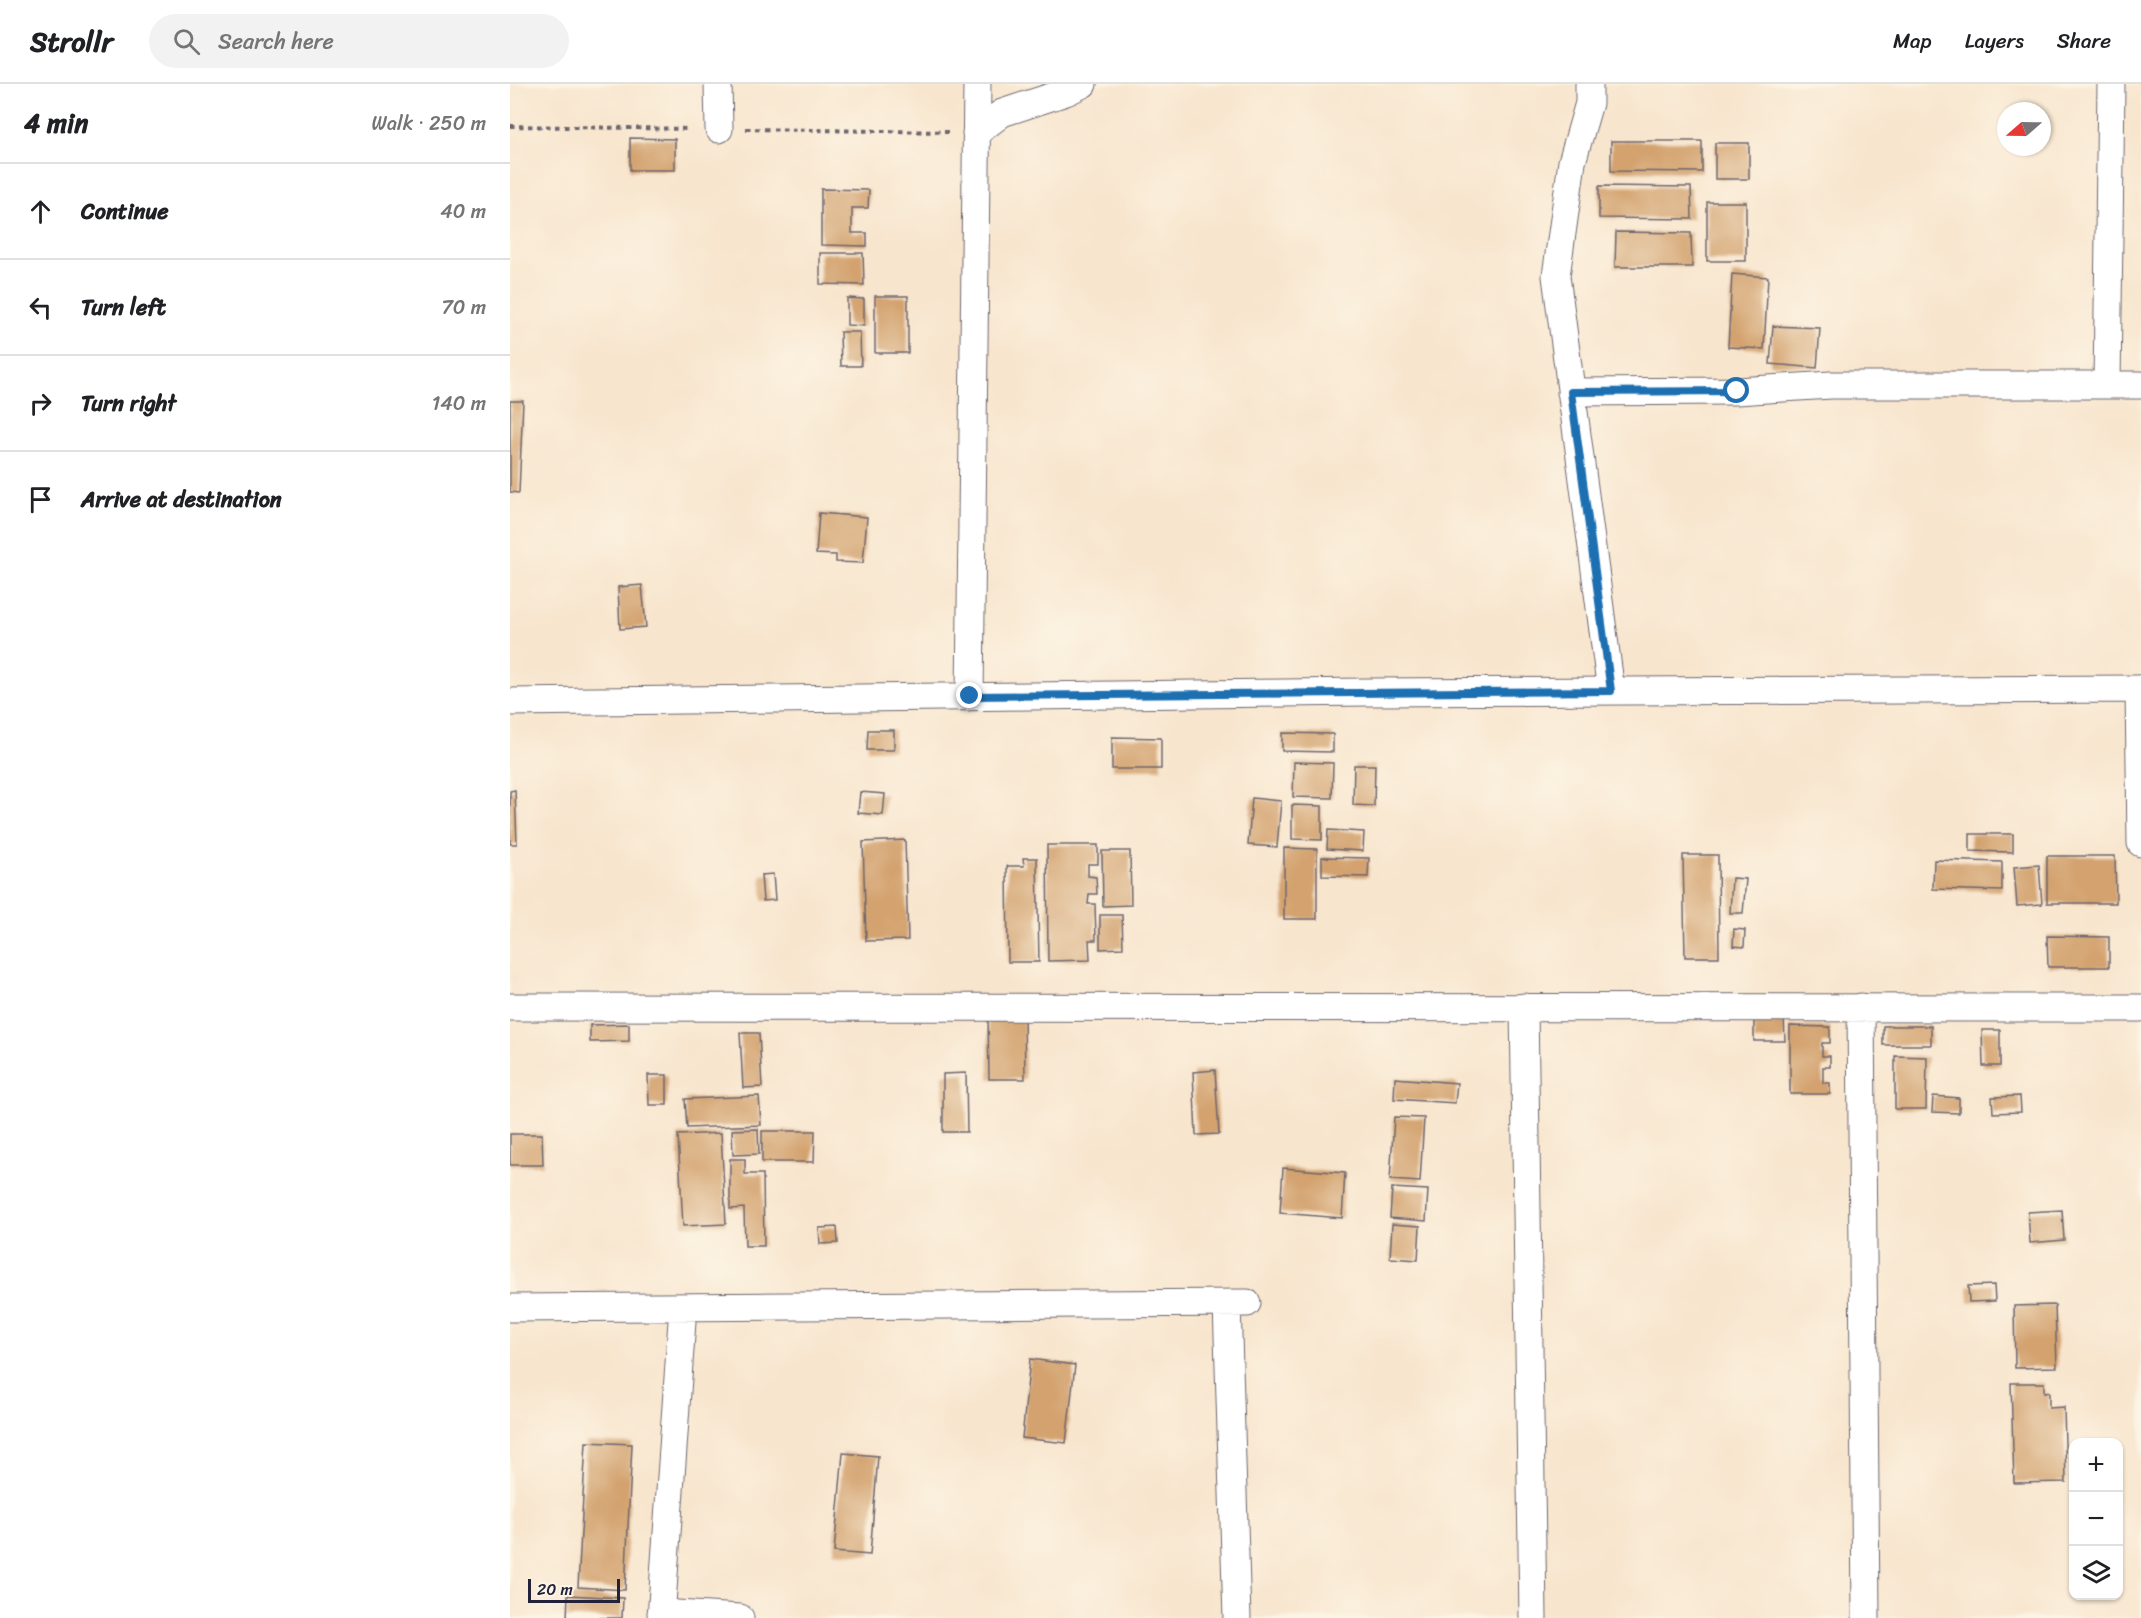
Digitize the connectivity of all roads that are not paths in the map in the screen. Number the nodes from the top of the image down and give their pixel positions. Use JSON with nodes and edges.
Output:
{"nodes":[{"id":1,"x":718,"y":84,"type":"edge"},
{"id":2,"x":977,"y":84,"type":"edge"},
{"id":3,"x":1083,"y":84,"type":"edge"},
{"id":4,"x":1589,"y":84,"type":"edge"},
{"id":5,"x":2111,"y":84,"type":"edge"},
{"id":6,"x":719,"y":129,"type":"dead end"},
{"id":7,"x":976,"y":133,"type":"junction"},
{"id":8,"x":2107,"y":385,"type":"junction"},
{"id":9,"x":2141,"y":385,"type":"edge"},
{"id":10,"x":1571,"y":392,"type":"junction"},
{"id":11,"x":2140,"y":690,"type":"edge"},
{"id":12,"x":1611,"y":691,"type":"junction"},
{"id":13,"x":970,"y":696,"type":"junction"},
{"id":14,"x":510,"y":702,"type":"edge"},
{"id":15,"x":2141,"y":843,"type":"edge"},
{"id":16,"x":510,"y":1007,"type":"edge"},
{"id":17,"x":1524,"y":1007,"type":"junction"},
{"id":18,"x":1861,"y":1007,"type":"junction"},
{"id":19,"x":2141,"y":1008,"type":"edge"},
{"id":20,"x":683,"y":1307,"type":"junction"},
{"id":21,"x":510,"y":1308,"type":"edge"},
{"id":22,"x":661,"y":1616,"type":"edge"},
{"id":23,"x":740,"y":1618,"type":"edge"},
{"id":24,"x":1237,"y":1618,"type":"edge"},
{"id":25,"x":1533,"y":1618,"type":"edge"},
{"id":26,"x":1866,"y":1618,"type":"edge"}],
"edges":[{"from":1,"to":6,"type":"street"},
{"from":2,"to":7,"type":"street"},
{"from":3,"to":7,"type":"street"},
{"from":4,"to":10,"type":"street"},
{"from":5,"to":8,"type":"street"},
{"from":7,"to":13,"type":"street"},
{"from":8,"to":9,"type":"street"},
{"from":8,"to":10,"type":"street"},
{"from":10,"to":12,"type":"street"},
{"from":11,"to":12,"type":"street"},
{"from":11,"to":15,"type":"street"},
{"from":12,"to":13,"type":"street"},
{"from":13,"to":14,"type":"street"},
{"from":16,"to":17,"type":"street"},
{"from":17,"to":18,"type":"street"},
{"from":17,"to":25,"type":"street"},
{"from":18,"to":19,"type":"street"},
{"from":18,"to":26,"type":"street"},
{"from":20,"to":21,"type":"street"},
{"from":20,"to":22,"type":"street"},
{"from":20,"to":24,"type":"street"},
{"from":22,"to":23,"type":"street"}]}
